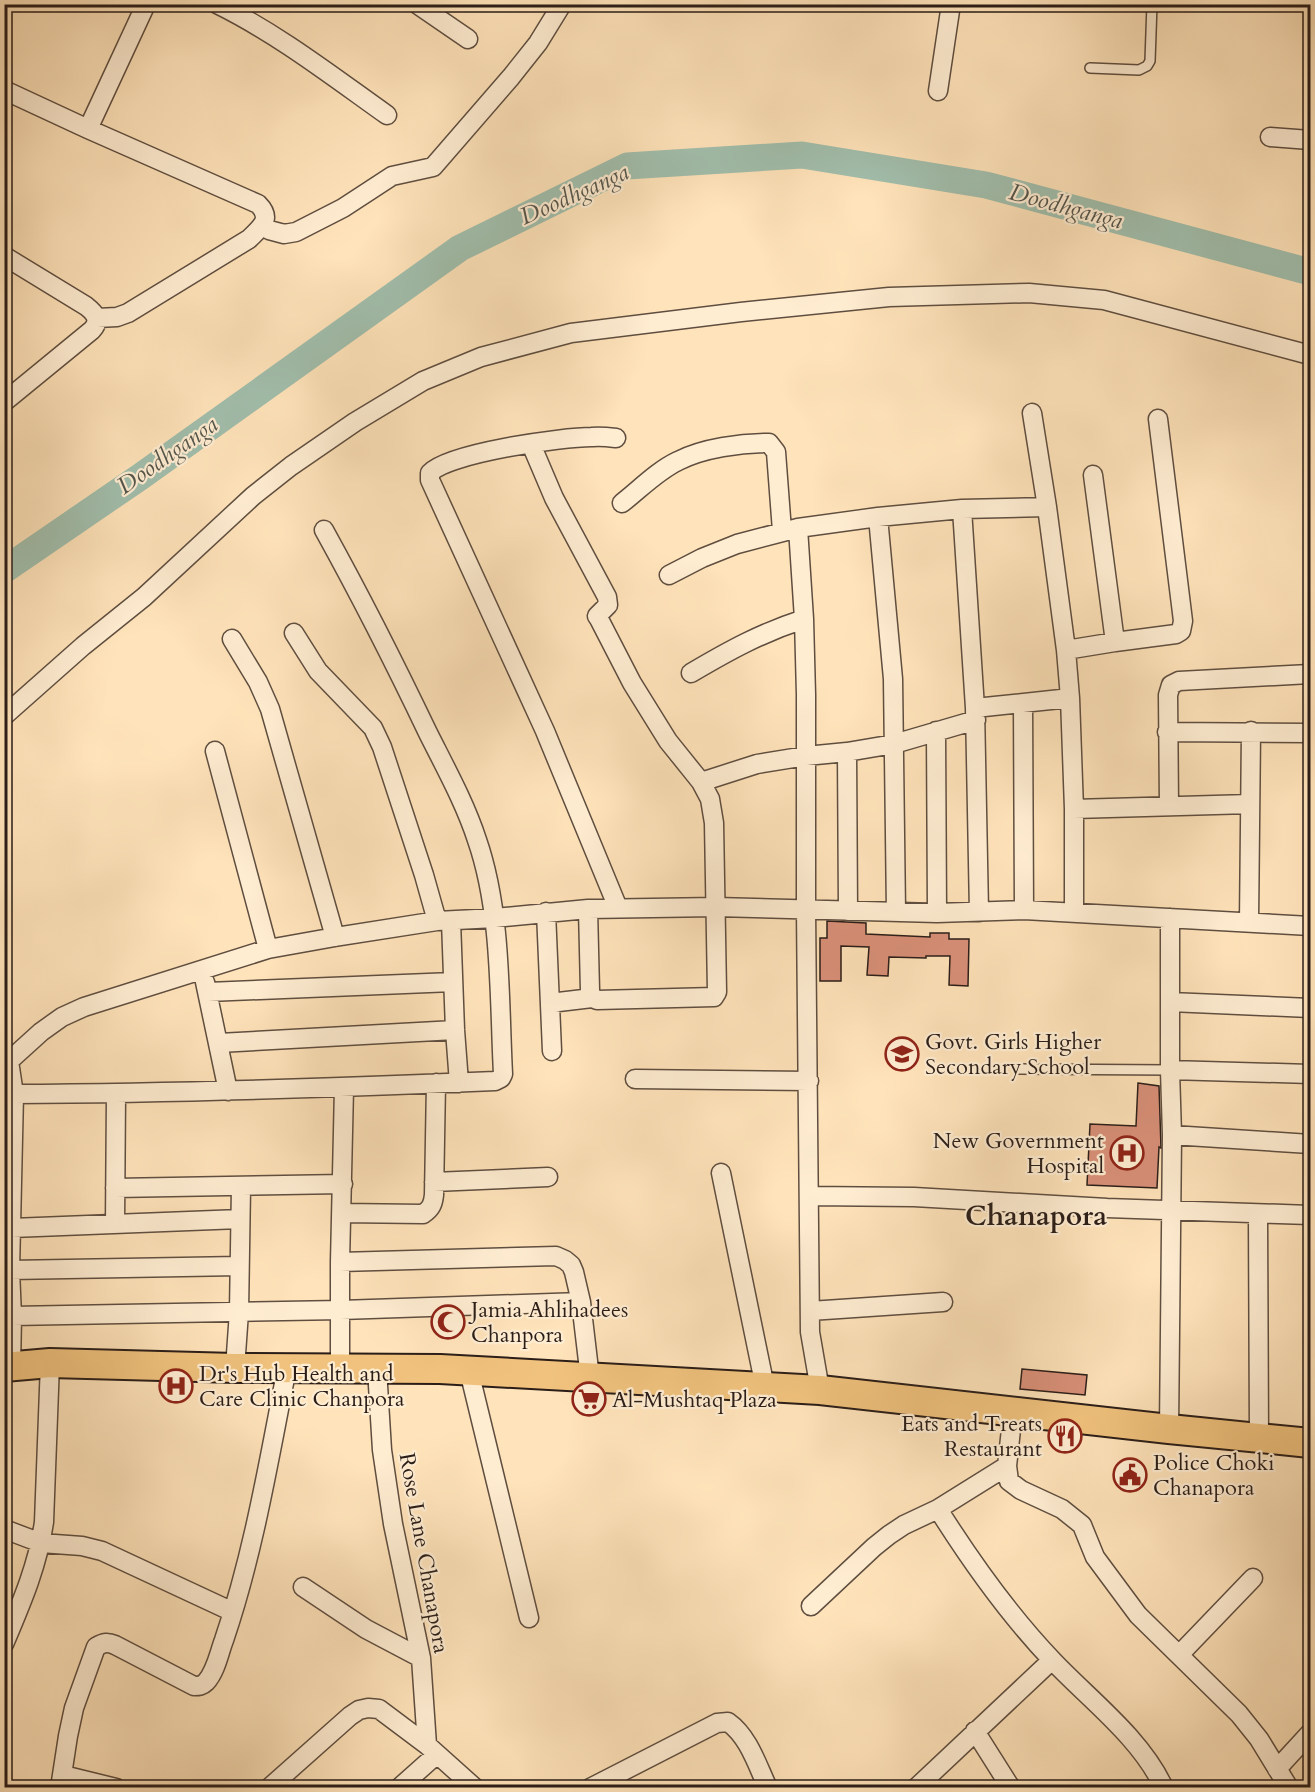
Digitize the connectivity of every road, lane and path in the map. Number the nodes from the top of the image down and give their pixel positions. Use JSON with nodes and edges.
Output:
{"nodes":[{"id":1,"x":146,"y":4,"type":"edge"},
{"id":2,"x":217,"y":4,"type":"edge"},
{"id":3,"x":417,"y":4,"type":"edge"},
{"id":4,"x":562,"y":4,"type":"edge"},
{"id":5,"x":951,"y":4,"type":"edge"},
{"id":6,"x":1152,"y":4,"type":"edge"},
{"id":7,"x":468,"y":39,"type":"dead end"},
{"id":8,"x":1090,"y":68,"type":"dead end"},
{"id":9,"x":4,"y":90,"type":"edge"},
{"id":10,"x":938,"y":91,"type":"dead end"},
{"id":11,"x":387,"y":116,"type":"dead end"},
{"id":12,"x":88,"y":129,"type":"junction"},
{"id":13,"x":1270,"y":137,"type":"dead end"},
{"id":14,"x":1311,"y":140,"type":"edge"},
{"id":15,"x":262,"y":226,"type":"junction"},
{"id":16,"x":4,"y":256,"type":"edge"},
{"id":17,"x":97,"y":318,"type":"junction"},
{"id":18,"x":1311,"y":355,"type":"edge"},
{"id":19,"x":4,"y":402,"type":"edge"},
{"id":20,"x":1032,"y":413,"type":"dead end"},
{"id":21,"x":1158,"y":419,"type":"dead end"},
{"id":22,"x":616,"y":438,"type":"dead end"},
{"id":23,"x":531,"y":444,"type":"junction"},
{"id":24,"x":1093,"y":475,"type":"dead end"},
{"id":25,"x":622,"y":504,"type":"dead end"},
{"id":26,"x":1047,"y":507,"type":"junction"},
{"id":27,"x":962,"y":509,"type":"junction"},
{"id":28,"x":879,"y":517,"type":"junction"},
{"id":29,"x":324,"y":530,"type":"dead end"},
{"id":30,"x":790,"y":530,"type":"junction"},
{"id":31,"x":669,"y":575,"type":"dead end"},
{"id":32,"x":804,"y":619,"type":"junction"},
{"id":33,"x":294,"y":633,"type":"dead end"},
{"id":34,"x":232,"y":639,"type":"dead end"},
{"id":35,"x":1115,"y":642,"type":"junction"},
{"id":36,"x":1066,"y":650,"type":"junction"},
{"id":37,"x":691,"y":673,"type":"dead end"},
{"id":38,"x":1311,"y":675,"type":"edge"},
{"id":39,"x":1070,"y":698,"type":"junction"},
{"id":40,"x":1023,"y":703,"type":"junction"},
{"id":41,"x":975,"y":714,"type":"junction"},
{"id":42,"x":4,"y":716,"type":"edge"},
{"id":43,"x":936,"y":731,"type":"junction"},
{"id":44,"x":1251,"y":731,"type":"junction"},
{"id":45,"x":1167,"y":732,"type":"junction"},
{"id":46,"x":1311,"y":733,"type":"edge"},
{"id":47,"x":894,"y":744,"type":"junction"},
{"id":48,"x":215,"y":751,"type":"dead end"},
{"id":49,"x":847,"y":752,"type":"junction"},
{"id":50,"x":806,"y":756,"type":"junction"},
{"id":51,"x":701,"y":782,"type":"junction"},
{"id":52,"x":1250,"y":804,"type":"junction"},
{"id":53,"x":1169,"y":806,"type":"junction"},
{"id":54,"x":1074,"y":809,"type":"junction"},
{"id":55,"x":716,"y":907,"type":"junction"},
{"id":56,"x":618,"y":908,"type":"junction"},
{"id":57,"x":588,"y":909,"type":"junction"},
{"id":58,"x":806,"y":909,"type":"junction"},
{"id":59,"x":1024,"y":910,"type":"junction"},
{"id":60,"x":848,"y":911,"type":"junction"},
{"id":61,"x":546,"y":912,"type":"junction"},
{"id":62,"x":896,"y":912,"type":"junction"},
{"id":63,"x":979,"y":912,"type":"junction"},
{"id":64,"x":1074,"y":912,"type":"junction"},
{"id":65,"x":938,"y":913,"type":"junction"},
{"id":66,"x":495,"y":918,"type":"junction"},
{"id":67,"x":1170,"y":918,"type":"junction"},
{"id":68,"x":444,"y":921,"type":"junction"},
{"id":69,"x":1249,"y":922,"type":"junction"},
{"id":70,"x":1311,"y":926,"type":"edge"},
{"id":71,"x":335,"y":937,"type":"junction"},
{"id":72,"x":268,"y":950,"type":"junction"},
{"id":73,"x":203,"y":971,"type":"junction"},
{"id":74,"x":453,"y":982,"type":"junction"},
{"id":75,"x":208,"y":992,"type":"junction"},
{"id":76,"x":592,"y":998,"type":"junction"},
{"id":77,"x":1170,"y":1002,"type":"junction"},
{"id":78,"x":550,"y":1003,"type":"junction"},
{"id":79,"x":1311,"y":1008,"type":"edge"},
{"id":80,"x":455,"y":1030,"type":"junction"},
{"id":81,"x":219,"y":1043,"type":"junction"},
{"id":82,"x":552,"y":1051,"type":"dead end"},
{"id":83,"x":7,"y":1062,"type":"edge"},
{"id":84,"x":1018,"y":1069,"type":"dead end"},
{"id":85,"x":1170,"y":1070,"type":"junction"},
{"id":86,"x":1311,"y":1074,"type":"edge"},
{"id":87,"x":635,"y":1079,"type":"dead end"},
{"id":88,"x":809,"y":1080,"type":"junction"},
{"id":89,"x":436,"y":1083,"type":"junction"},
{"id":90,"x":459,"y":1083,"type":"junction"},
{"id":91,"x":344,"y":1088,"type":"junction"},
{"id":92,"x":228,"y":1091,"type":"junction"},
{"id":93,"x":116,"y":1094,"type":"junction"},
{"id":94,"x":9,"y":1096,"type":"edge"},
{"id":95,"x":1172,"y":1135,"type":"junction"},
{"id":96,"x":1311,"y":1144,"type":"edge"},
{"id":97,"x":721,"y":1173,"type":"dead end"},
{"id":98,"x":548,"y":1177,"type":"dead end"},
{"id":99,"x":434,"y":1182,"type":"junction"},
{"id":100,"x":343,"y":1184,"type":"junction"},
{"id":101,"x":240,"y":1186,"type":"junction"},
{"id":102,"x":115,"y":1188,"type":"junction"},
{"id":103,"x":809,"y":1196,"type":"junction"},
{"id":104,"x":1171,"y":1210,"type":"junction"},
{"id":105,"x":342,"y":1213,"type":"junction"},
{"id":106,"x":1258,"y":1214,"type":"junction"},
{"id":107,"x":1311,"y":1215,"type":"edge"},
{"id":108,"x":240,"y":1219,"type":"junction"},
{"id":109,"x":115,"y":1224,"type":"junction"},
{"id":110,"x":12,"y":1228,"type":"junction"},
{"id":111,"x":340,"y":1262,"type":"junction"},
{"id":112,"x":239,"y":1266,"type":"junction"},
{"id":113,"x":10,"y":1270,"type":"junction"},
{"id":114,"x":581,"y":1302,"type":"junction"},
{"id":115,"x":943,"y":1302,"type":"dead end"},
{"id":116,"x":341,"y":1310,"type":"junction"},
{"id":117,"x":810,"y":1311,"type":"junction"},
{"id":118,"x":239,"y":1312,"type":"junction"},
{"id":119,"x":12,"y":1316,"type":"junction"},
{"id":120,"x":50,"y":1363,"type":"junction"},
{"id":121,"x":8,"y":1367,"type":"edge"},
{"id":122,"x":235,"y":1368,"type":"junction"},
{"id":123,"x":287,"y":1368,"type":"junction"},
{"id":124,"x":340,"y":1369,"type":"junction"},
{"id":125,"x":377,"y":1369,"type":"junction"},
{"id":126,"x":469,"y":1371,"type":"junction"},
{"id":127,"x":590,"y":1378,"type":"junction"},
{"id":128,"x":765,"y":1387,"type":"junction"},
{"id":129,"x":820,"y":1390,"type":"junction"},
{"id":130,"x":1014,"y":1411,"type":"junction"},
{"id":131,"x":1169,"y":1429,"type":"junction"},
{"id":132,"x":1258,"y":1438,"type":"junction"},
{"id":133,"x":1311,"y":1443,"type":"edge"},
{"id":134,"x":1007,"y":1466,"type":"junction"},
{"id":135,"x":938,"y":1509,"type":"junction"},
{"id":136,"x":4,"y":1529,"type":"edge"},
{"id":137,"x":41,"y":1543,"type":"junction"},
{"id":138,"x":1253,"y":1578,"type":"dead end"},
{"id":139,"x":303,"y":1587,"type":"dead end"},
{"id":140,"x":811,"y":1606,"type":"dead end"},
{"id":141,"x":233,"y":1612,"type":"junction"},
{"id":142,"x":529,"y":1618,"type":"dead end"},
{"id":143,"x":4,"y":1644,"type":"edge"},
{"id":144,"x":1179,"y":1655,"type":"junction"},
{"id":145,"x":421,"y":1658,"type":"junction"},
{"id":146,"x":1052,"y":1660,"type":"junction"},
{"id":147,"x":975,"y":1731,"type":"junction"},
{"id":148,"x":1311,"y":1733,"type":"edge"},
{"id":149,"x":432,"y":1750,"type":"junction"},
{"id":150,"x":1277,"y":1769,"type":"junction"},
{"id":151,"x":61,"y":1781,"type":"edge"},
{"id":152,"x":116,"y":1788,"type":"edge"},
{"id":153,"x":269,"y":1788,"type":"edge"},
{"id":154,"x":399,"y":1788,"type":"edge"},
{"id":155,"x":475,"y":1788,"type":"edge"},
{"id":156,"x":590,"y":1788,"type":"edge"},
{"id":157,"x":768,"y":1788,"type":"edge"},
{"id":158,"x":916,"y":1788,"type":"edge"},
{"id":159,"x":1011,"y":1788,"type":"edge"},
{"id":160,"x":1164,"y":1788,"type":"edge"},
{"id":161,"x":1288,"y":1788,"type":"edge"}],
"edges":[{"from":1,"to":12,"type":"street"},
{"from":2,"to":11,"type":"street"},
{"from":3,"to":7,"type":"street"},
{"from":4,"to":15,"type":"street"},
{"from":5,"to":10,"type":"street"},
{"from":6,"to":8,"type":"lane"},
{"from":9,"to":12,"type":"street"},
{"from":12,"to":15,"type":"street"},
{"from":13,"to":14,"type":"street"},
{"from":15,"to":17,"type":"street"},
{"from":16,"to":17,"type":"street"},
{"from":17,"to":19,"type":"street"},
{"from":18,"to":42,"type":"street"},
{"from":20,"to":26,"type":"street"},
{"from":21,"to":35,"type":"street"},
{"from":22,"to":23,"type":"street"},
{"from":23,"to":51,"type":"street"},
{"from":23,"to":56,"type":"street"},
{"from":24,"to":35,"type":"street"},
{"from":25,"to":30,"type":"street"},
{"from":26,"to":27,"type":"street"},
{"from":26,"to":36,"type":"street"},
{"from":27,"to":28,"type":"street"},
{"from":27,"to":41,"type":"street"},
{"from":28,"to":30,"type":"street"},
{"from":28,"to":47,"type":"street"},
{"from":29,"to":66,"type":"street"},
{"from":30,"to":31,"type":"street"},
{"from":30,"to":32,"type":"street"},
{"from":32,"to":37,"type":"street"},
{"from":32,"to":50,"type":"street"},
{"from":33,"to":68,"type":"street"},
{"from":34,"to":71,"type":"street"},
{"from":35,"to":36,"type":"street"},
{"from":36,"to":39,"type":"street"},
{"from":38,"to":45,"type":"street"},
{"from":39,"to":40,"type":"street"},
{"from":39,"to":54,"type":"street"},
{"from":40,"to":41,"type":"street"},
{"from":40,"to":59,"type":"street"},
{"from":41,"to":43,"type":"street"},
{"from":41,"to":63,"type":"street"},
{"from":43,"to":47,"type":"street"},
{"from":43,"to":65,"type":"street"},
{"from":44,"to":45,"type":"street"},
{"from":44,"to":46,"type":"street"},
{"from":44,"to":52,"type":"street"},
{"from":45,"to":53,"type":"street"},
{"from":47,"to":49,"type":"street"},
{"from":47,"to":62,"type":"street"},
{"from":48,"to":72,"type":"street"},
{"from":49,"to":50,"type":"street"},
{"from":49,"to":60,"type":"street"},
{"from":50,"to":51,"type":"street"},
{"from":50,"to":58,"type":"street"},
{"from":51,"to":55,"type":"street"},
{"from":52,"to":53,"type":"street"},
{"from":52,"to":69,"type":"street"},
{"from":53,"to":54,"type":"street"},
{"from":54,"to":64,"type":"street"},
{"from":55,"to":56,"type":"street"},
{"from":55,"to":58,"type":"street"},
{"from":55,"to":76,"type":"street"},
{"from":56,"to":57,"type":"street"},
{"from":57,"to":61,"type":"street"},
{"from":57,"to":76,"type":"street"},
{"from":58,"to":60,"type":"street"},
{"from":58,"to":88,"type":"street"},
{"from":59,"to":63,"type":"street"},
{"from":59,"to":64,"type":"street"},
{"from":60,"to":62,"type":"street"},
{"from":61,"to":66,"type":"street"},
{"from":61,"to":78,"type":"street"},
{"from":62,"to":65,"type":"street"},
{"from":63,"to":65,"type":"street"},
{"from":64,"to":67,"type":"street"},
{"from":66,"to":68,"type":"street"},
{"from":66,"to":90,"type":"street"},
{"from":67,"to":69,"type":"street"},
{"from":67,"to":77,"type":"street"},
{"from":68,"to":71,"type":"street"},
{"from":68,"to":74,"type":"street"},
{"from":69,"to":70,"type":"street"},
{"from":71,"to":72,"type":"street"},
{"from":72,"to":73,"type":"street"},
{"from":73,"to":75,"type":"street"},
{"from":73,"to":83,"type":"street"},
{"from":74,"to":75,"type":"street"},
{"from":74,"to":80,"type":"street"},
{"from":75,"to":81,"type":"street"},
{"from":76,"to":78,"type":"street"},
{"from":77,"to":79,"type":"street"},
{"from":77,"to":85,"type":"street"},
{"from":78,"to":82,"type":"street"},
{"from":80,"to":81,"type":"street"},
{"from":80,"to":90,"type":"street"},
{"from":81,"to":92,"type":"street"},
{"from":83,"to":94,"type":"street"},
{"from":84,"to":85,"type":"lane"},
{"from":85,"to":86,"type":"street"},
{"from":85,"to":95,"type":"street"},
{"from":87,"to":88,"type":"street"},
{"from":88,"to":103,"type":"street"},
{"from":89,"to":90,"type":"street"},
{"from":89,"to":91,"type":"street"},
{"from":89,"to":99,"type":"street"},
{"from":91,"to":92,"type":"street"},
{"from":91,"to":100,"type":"street"},
{"from":92,"to":93,"type":"street"},
{"from":93,"to":94,"type":"street"},
{"from":93,"to":102,"type":"street"},
{"from":94,"to":110,"type":"street"},
{"from":95,"to":96,"type":"street"},
{"from":95,"to":104,"type":"street"},
{"from":97,"to":128,"type":"street"},
{"from":98,"to":99,"type":"street"},
{"from":99,"to":105,"type":"street"},
{"from":100,"to":101,"type":"street"},
{"from":100,"to":105,"type":"street"},
{"from":101,"to":102,"type":"street"},
{"from":101,"to":108,"type":"street"},
{"from":102,"to":109,"type":"street"},
{"from":103,"to":104,"type":"street"},
{"from":103,"to":117,"type":"street"},
{"from":104,"to":106,"type":"street"},
{"from":104,"to":131,"type":"street"},
{"from":105,"to":111,"type":"street"},
{"from":106,"to":107,"type":"street"},
{"from":106,"to":132,"type":"street"},
{"from":108,"to":109,"type":"street"},
{"from":108,"to":112,"type":"street"},
{"from":109,"to":110,"type":"street"},
{"from":110,"to":113,"type":"street"},
{"from":111,"to":114,"type":"street"},
{"from":111,"to":116,"type":"street"},
{"from":112,"to":113,"type":"street"},
{"from":112,"to":118,"type":"street"},
{"from":113,"to":119,"type":"street"},
{"from":114,"to":116,"type":"street"},
{"from":114,"to":127,"type":"street"},
{"from":115,"to":117,"type":"street"},
{"from":116,"to":118,"type":"street"},
{"from":116,"to":124,"type":"street"},
{"from":117,"to":129,"type":"street"},
{"from":118,"to":119,"type":"street"},
{"from":118,"to":122,"type":"street"},
{"from":119,"to":121,"type":"street"},
{"from":120,"to":121,"type":"main road"},
{"from":120,"to":122,"type":"main road"},
{"from":120,"to":137,"type":"street"},
{"from":122,"to":123,"type":"main road"},
{"from":123,"to":124,"type":"main road"},
{"from":123,"to":141,"type":"street"},
{"from":124,"to":125,"type":"main road"},
{"from":125,"to":126,"type":"main road"},
{"from":125,"to":145,"type":"street","name":"Rose Lane Chanapora"},
{"from":126,"to":127,"type":"main road"},
{"from":126,"to":142,"type":"street"},
{"from":127,"to":128,"type":"main road"},
{"from":128,"to":129,"type":"main road"},
{"from":129,"to":130,"type":"main road"},
{"from":130,"to":131,"type":"main road"},
{"from":130,"to":134,"type":"street"},
{"from":131,"to":132,"type":"main road"},
{"from":132,"to":133,"type":"main road"},
{"from":134,"to":135,"type":"street"},
{"from":134,"to":144,"type":"street"},
{"from":135,"to":140,"type":"street"},
{"from":135,"to":146,"type":"street"},
{"from":136,"to":137,"type":"street"},
{"from":137,"to":141,"type":"street"},
{"from":137,"to":143,"type":"street"},
{"from":138,"to":144,"type":"street"},
{"from":139,"to":145,"type":"street"},
{"from":141,"to":151,"type":"street"},
{"from":144,"to":150,"type":"street"},
{"from":145,"to":149,"type":"street","name":"Rose Lane Chanapora"},
{"from":146,"to":147,"type":"street"},
{"from":146,"to":160,"type":"street"},
{"from":147,"to":158,"type":"street"},
{"from":147,"to":159,"type":"street"},
{"from":148,"to":150,"type":"street"},
{"from":149,"to":153,"type":"street"},
{"from":149,"to":154,"type":"street"},
{"from":149,"to":155,"type":"street"},
{"from":150,"to":161,"type":"street"},
{"from":151,"to":152,"type":"street"},
{"from":156,"to":157,"type":"street"}]}
